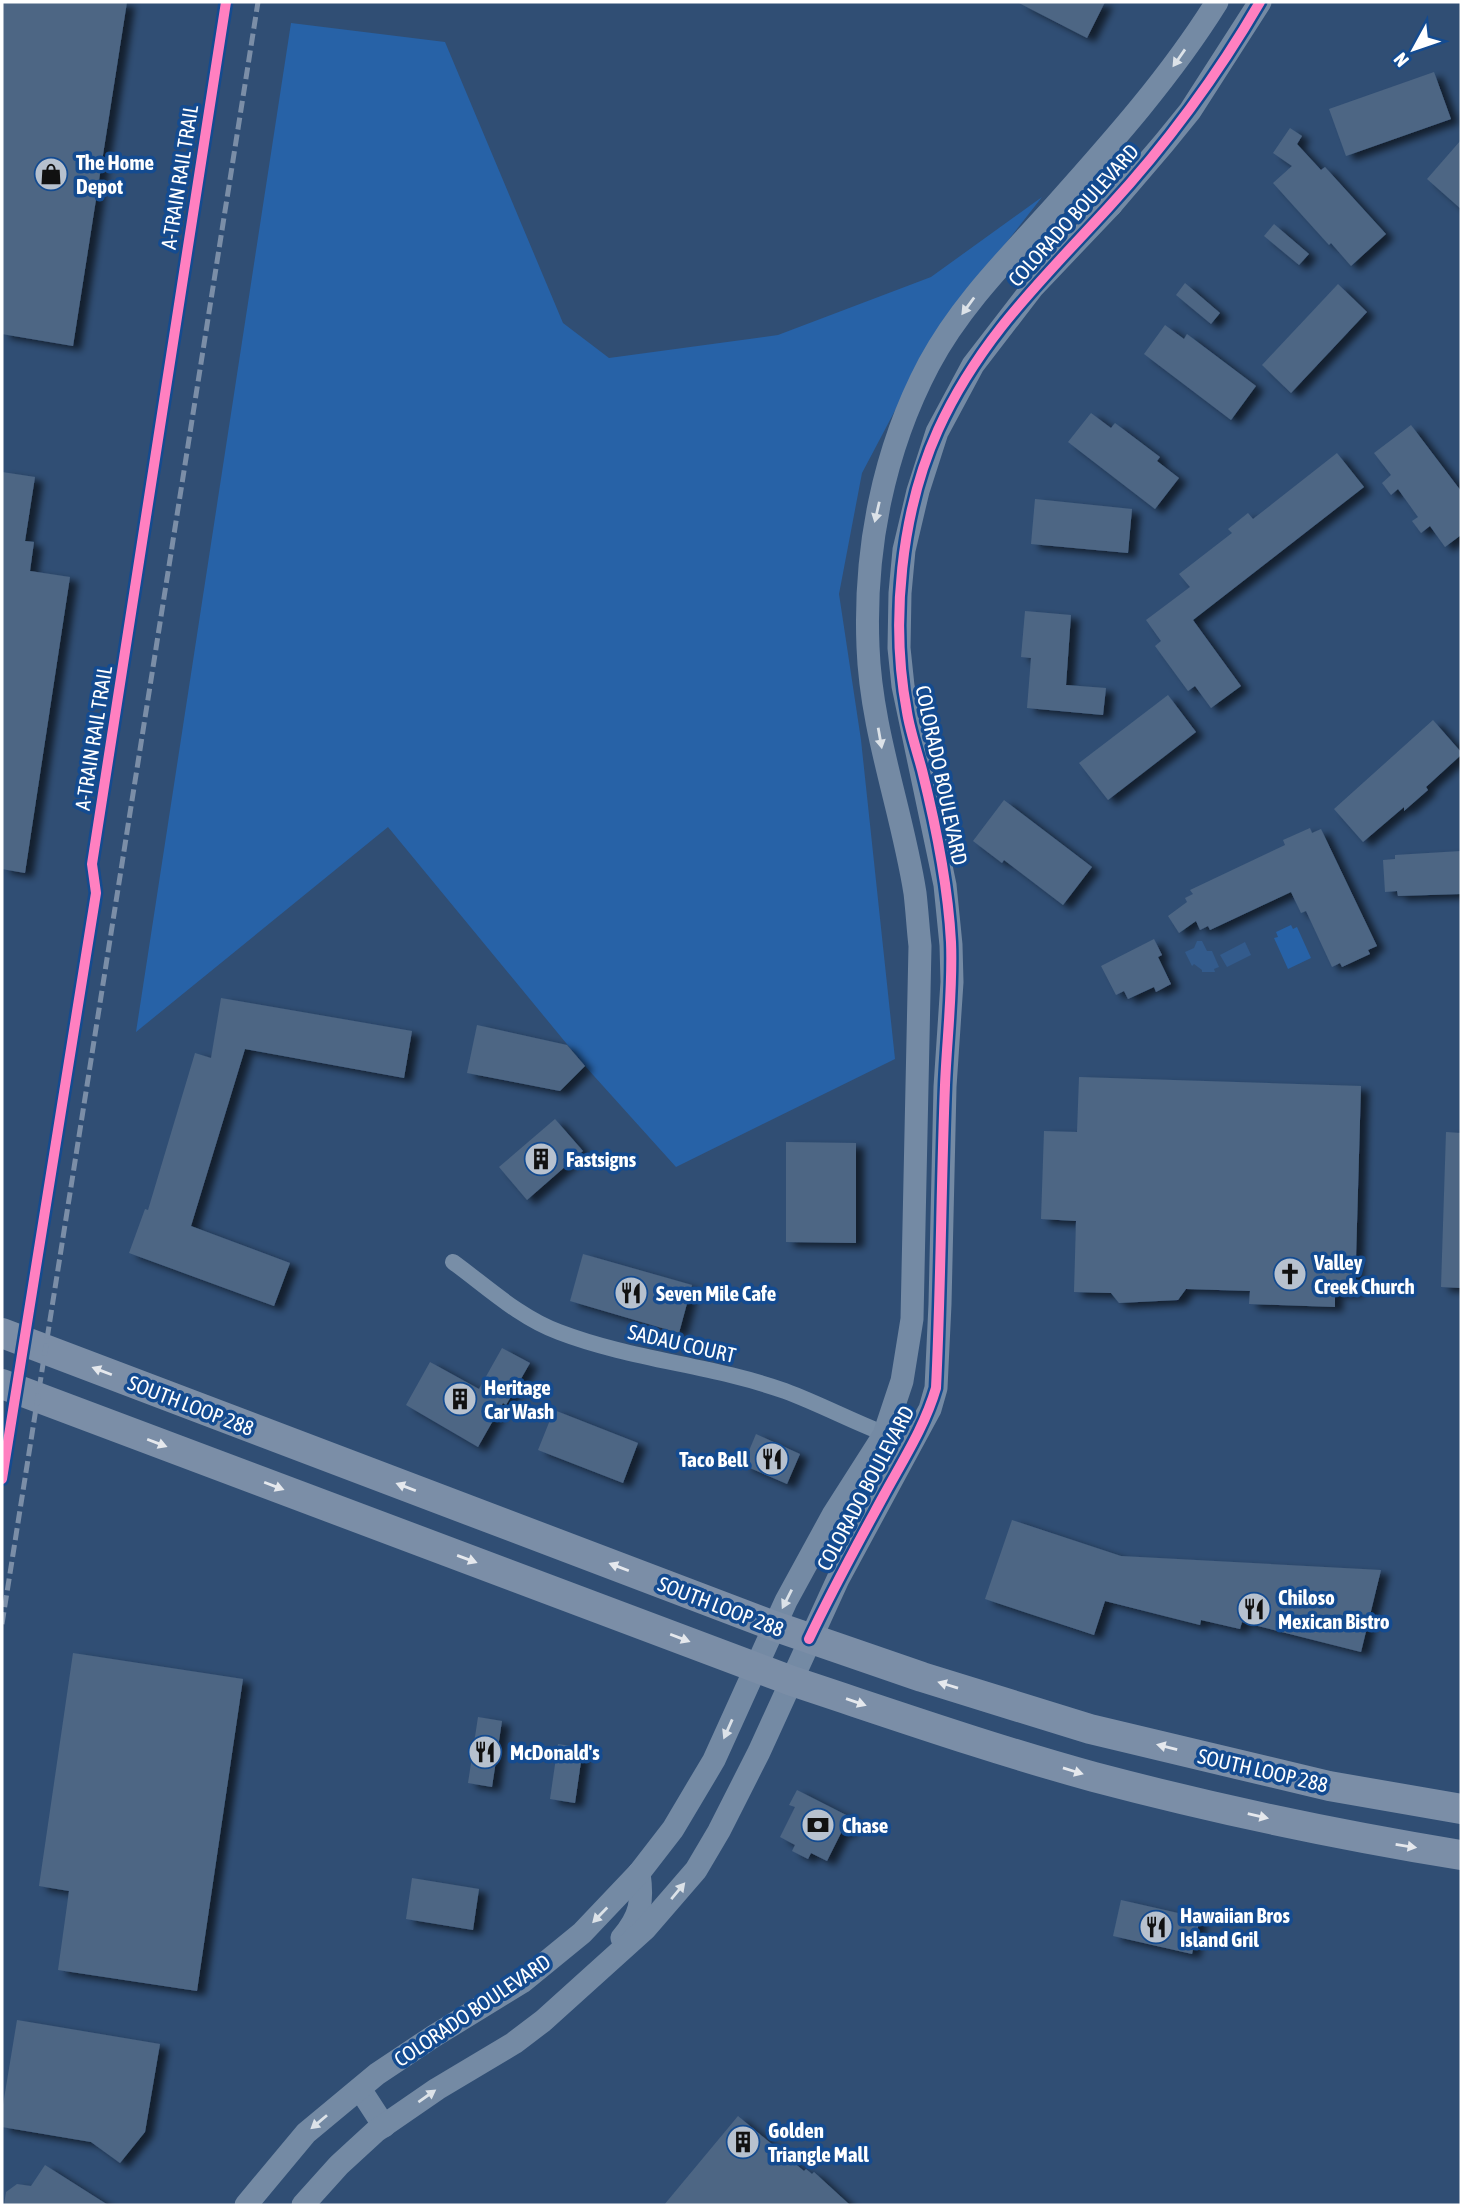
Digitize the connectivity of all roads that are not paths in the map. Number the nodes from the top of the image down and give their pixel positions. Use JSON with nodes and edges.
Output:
{"nodes":[{"id":1,"x":1217,"y":2,"type":"edge"},
{"id":2,"x":1260,"y":2,"type":"edge"},
{"id":3,"x":1096,"y":160,"type":"junction"},
{"id":4,"x":1081,"y":178,"type":"junction"},
{"id":5,"x":1118,"y":196,"type":"junction"},
{"id":6,"x":902,"y":678,"type":"junction"},
{"id":7,"x":871,"y":680,"type":"junction"},
{"id":8,"x":906,"y":707,"type":"junction"},
{"id":9,"x":875,"y":709,"type":"junction"},
{"id":10,"x":918,"y":1029,"type":"junction"},
{"id":11,"x":948,"y":1030,"type":"junction"},
{"id":12,"x":453,"y":1262,"type":"dead end"},
{"id":13,"x":2,"y":1333,"type":"edge"},
{"id":14,"x":2,"y":1384,"type":"edge"},
{"id":15,"x":884,"y":1435,"type":"junction"},
{"id":16,"x":913,"y":1444,"type":"junction"},
{"id":17,"x":774,"y":1626,"type":"junction"},
{"id":18,"x":809,"y":1639,"type":"junction"},
{"id":19,"x":755,"y":1666,"type":"junction"},
{"id":20,"x":792,"y":1681,"type":"junction"},
{"id":21,"x":1329,"y":1786,"type":"junction"},
{"id":22,"x":1359,"y":1791,"type":"junction"},
{"id":23,"x":1461,"y":1809,"type":"edge"},
{"id":24,"x":1320,"y":1830,"type":"junction"},
{"id":25,"x":1350,"y":1837,"type":"junction"},
{"id":26,"x":1461,"y":1855,"type":"edge"},
{"id":27,"x":639,"y":1873,"type":"junction"},
{"id":28,"x":544,"y":2021,"type":"junction"},
{"id":29,"x":359,"y":2089,"type":"junction"},
{"id":30,"x":384,"y":2126,"type":"junction"},
{"id":31,"x":246,"y":2205,"type":"edge"},
{"id":32,"x":303,"y":2205,"type":"edge"}],
"edges":[{"from":1,"to":3,"type":"street","name":"COLORADO BOULEVARD","one_way":true},
{"from":2,"to":5,"type":"street","name":"COLORADO BOULEVARD"},
{"from":3,"to":4,"type":"street","name":"COLORADO BOULEVARD"},
{"from":3,"to":5,"type":"street"},
{"from":4,"to":5,"type":"street"},
{"from":4,"to":7,"type":"street","name":"COLORADO BOULEVARD","one_way":true},
{"from":5,"to":6,"type":"street","name":"COLORADO BOULEVARD"},
{"from":6,"to":7,"type":"street"},
{"from":6,"to":8,"type":"street","name":"COLORADO BOULEVARD"},
{"from":7,"to":9,"type":"street","name":"COLORADO BOULEVARD"},
{"from":8,"to":9,"type":"street"},
{"from":8,"to":11,"type":"street","name":"COLORADO BOULEVARD"},
{"from":9,"to":10,"type":"street","name":"COLORADO BOULEVARD","one_way":true},
{"from":10,"to":11,"type":"street"},
{"from":10,"to":15,"type":"street","name":"COLORADO BOULEVARD"},
{"from":11,"to":16,"type":"street","name":"COLORADO BOULEVARD"},
{"from":12,"to":15,"type":"street","name":"SADAU COURT"},
{"from":17,"to":13,"type":"highway","name":"SOUTH LOOP 288","one_way":true},
{"from":14,"to":19,"type":"highway","name":"SOUTH LOOP 288","one_way":true},
{"from":15,"to":16,"type":"street","name":"SADAU COURT"},
{"from":15,"to":17,"type":"street","name":"COLORADO BOULEVARD","one_way":true},
{"from":16,"to":18,"type":"street","name":"COLORADO BOULEVARD"},
{"from":17,"to":18,"type":"highway","name":"SOUTH LOOP 288"},
{"from":17,"to":19,"type":"street","name":"COLORADO BOULEVARD"},
{"from":18,"to":20,"type":"street","name":"COLORADO BOULEVARD"},
{"from":21,"to":18,"type":"highway","name":"SOUTH LOOP 288","one_way":true},
{"from":19,"to":20,"type":"highway","name":"SOUTH LOOP 288"},
{"from":19,"to":27,"type":"street","name":"COLORADO BOULEVARD","one_way":true},
{"from":20,"to":24,"type":"highway","name":"SOUTH LOOP 288","one_way":true},
{"from":28,"to":20,"type":"street","name":"COLORADO BOULEVARD","one_way":true},
{"from":21,"to":22,"type":"highway","name":"SOUTH LOOP 288"},
{"from":21,"to":24,"type":"highway"},
{"from":22,"to":23,"type":"highway","name":"SOUTH LOOP 288"},
{"from":22,"to":25,"type":"highway"},
{"from":24,"to":25,"type":"highway","name":"SOUTH LOOP 288"},
{"from":25,"to":26,"type":"highway","name":"SOUTH LOOP 288","one_way":true},
{"from":27,"to":28,"type":"street"},
{"from":27,"to":29,"type":"street","name":"COLORADO BOULEVARD","one_way":true},
{"from":30,"to":28,"type":"street","name":"COLORADO BOULEVARD","one_way":true},
{"from":29,"to":30,"type":"street"},
{"from":29,"to":31,"type":"street","name":"COLORADO BOULEVARD","one_way":true},
{"from":30,"to":32,"type":"street","name":"COLORADO BOULEVARD"}]}
